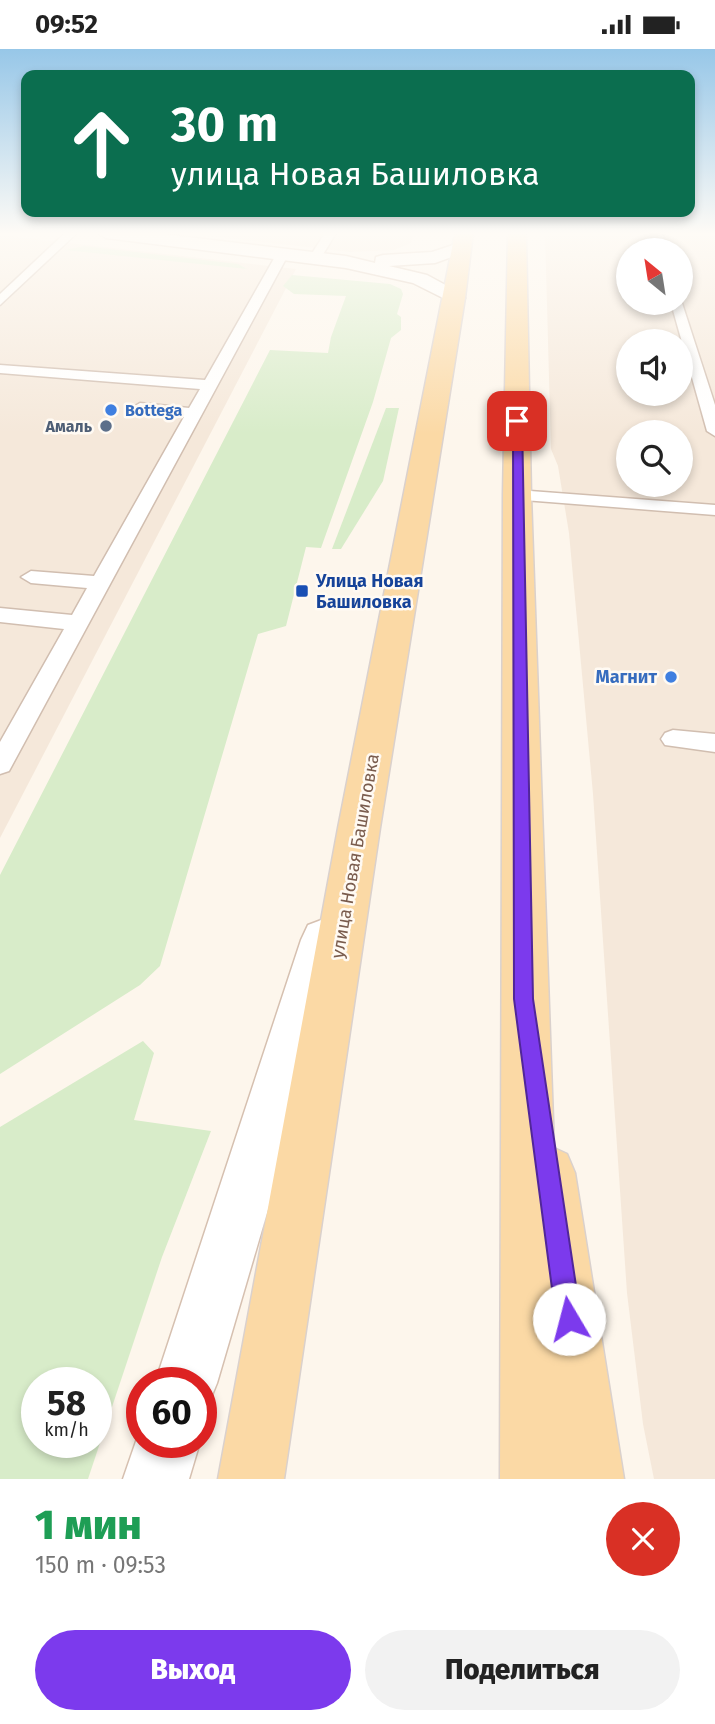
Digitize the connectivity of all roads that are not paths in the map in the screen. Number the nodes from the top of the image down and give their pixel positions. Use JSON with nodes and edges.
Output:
{"nodes":[{"id":1,"x":257,"y":300,"type":"edge"},
{"id":2,"x":455,"y":300,"type":"edge"},
{"id":3,"x":517,"y":300,"type":"edge"},
{"id":4,"x":681,"y":315,"type":"edge"},
{"id":5,"x":0,"y":369,"type":"edge"},
{"id":6,"x":210,"y":385,"type":"junction"},
{"id":7,"x":140,"y":408,"type":"dead end"},
{"id":8,"x":195,"y":413,"type":"junction"},
{"id":9,"x":715,"y":431,"type":"edge"},
{"id":10,"x":517,"y":495,"type":"junction"},
{"id":11,"x":715,"y":510,"type":"edge"},
{"id":12,"x":31,"y":577,"type":"dead end"},
{"id":13,"x":100,"y":583,"type":"junction"},
{"id":14,"x":0,"y":615,"type":"edge"},
{"id":15,"x":78,"y":623,"type":"junction"},
{"id":16,"x":673,"y":739,"type":"dead end"},
{"id":17,"x":715,"y":743,"type":"edge"},
{"id":18,"x":0,"y":764,"type":"edge"},
{"id":19,"x":359,"y":828,"type":"junction"},
{"id":20,"x":524,"y":999,"type":"junction"},
{"id":21,"x":191,"y":1367,"type":"edge"},
{"id":22,"x":162,"y":1458,"type":"edge"},
{"id":23,"x":156,"y":1479,"type":"edge"},
{"id":24,"x":251,"y":1479,"type":"edge"},
{"id":25,"x":533,"y":1479,"type":"edge"},
{"id":26,"x":591,"y":1479,"type":"edge"}],
"edges":[{"from":1,"to":6,"type":"lane"},
{"from":2,"to":19,"type":"main road","name":"улица Новая Башиловка"},
{"from":3,"to":10,"type":"main road"},
{"from":4,"to":9,"type":"lane"},
{"from":5,"to":6,"type":"lane"},
{"from":6,"to":8,"type":"lane"},
{"from":7,"to":8,"type":"lane"},
{"from":8,"to":13,"type":"lane"},
{"from":10,"to":11,"type":"lane"},
{"from":10,"to":20,"type":"main road"},
{"from":12,"to":13,"type":"lane"},
{"from":13,"to":15,"type":"lane"},
{"from":14,"to":15,"type":"lane"},
{"from":15,"to":18,"type":"lane"},
{"from":16,"to":17,"type":"lane"},
{"from":19,"to":21,"type":"street"},
{"from":19,"to":24,"type":"main road","name":"улица Новая Башиловка"},
{"from":20,"to":25,"type":"main road"},
{"from":20,"to":26,"type":"main road"},
{"from":22,"to":23,"type":"street"}]}
